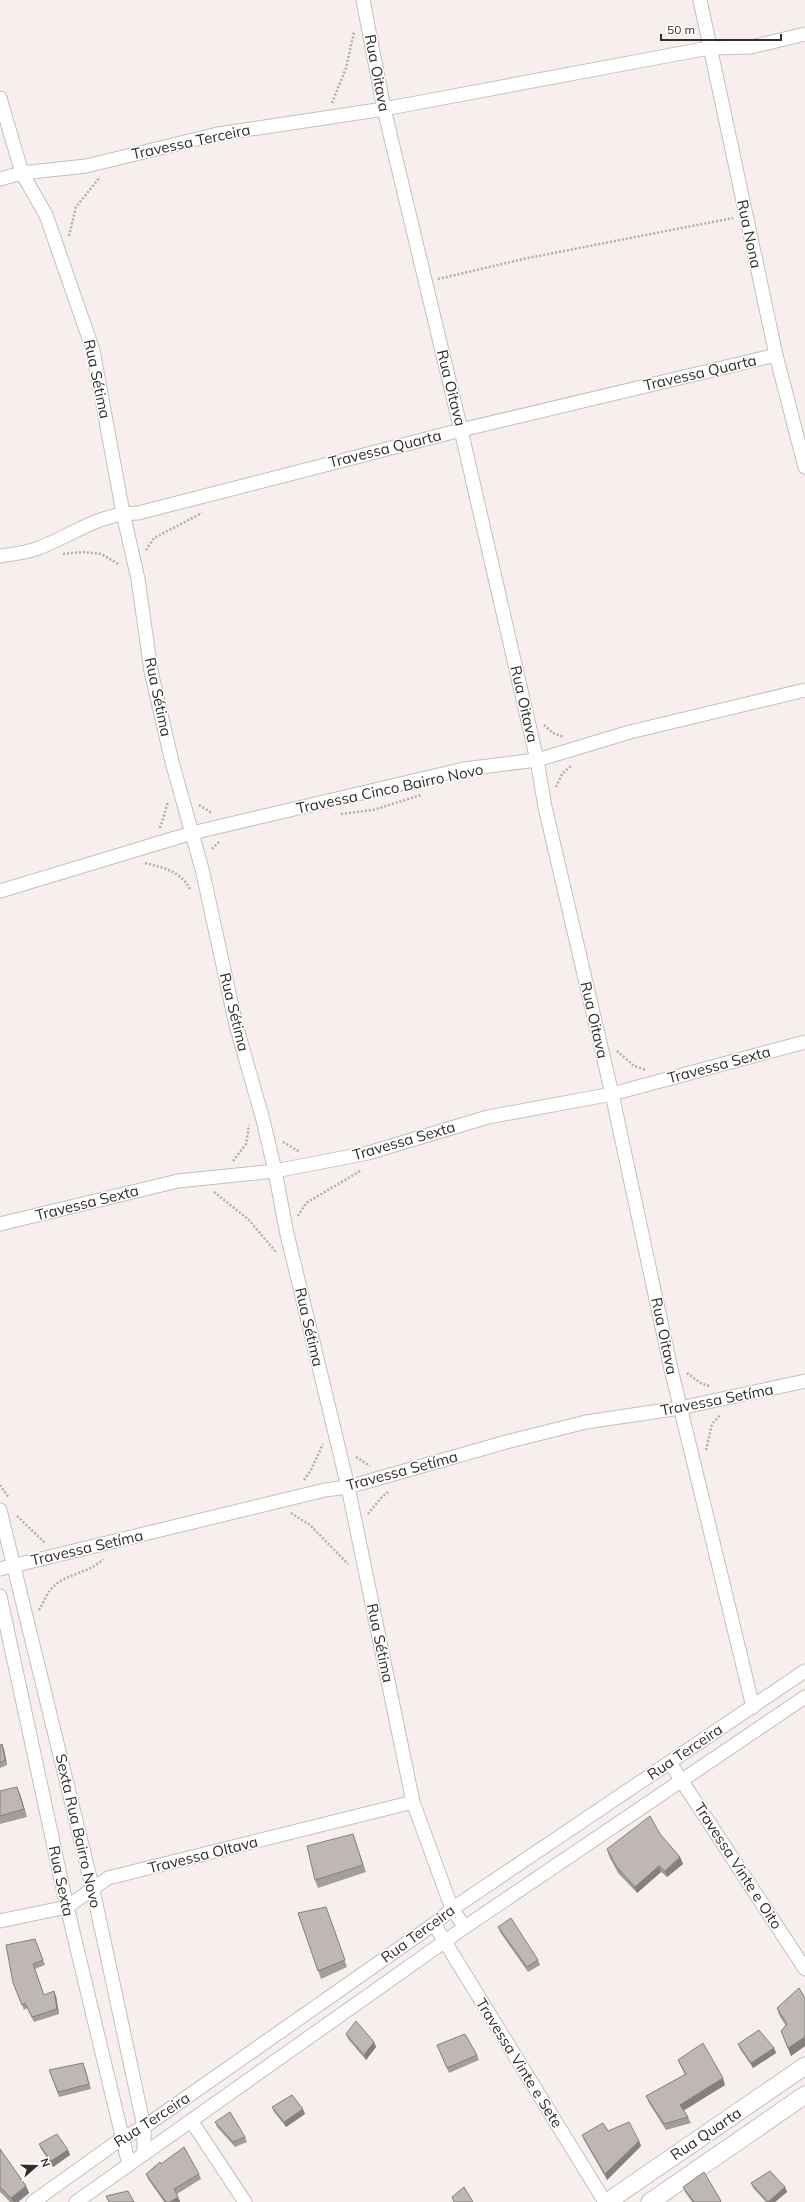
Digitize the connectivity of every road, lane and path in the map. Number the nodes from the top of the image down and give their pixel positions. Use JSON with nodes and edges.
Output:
{"nodes":[{"id":1,"x":363,"y":0,"type":"edge"},
{"id":2,"x":700,"y":0,"type":"edge"},
{"id":3,"x":355,"y":26,"type":"dead end"},
{"id":4,"x":805,"y":34,"type":"edge"},
{"id":5,"x":709,"y":48,"type":"junction"},
{"id":6,"x":0,"y":98,"type":"edge"},
{"id":7,"x":384,"y":109,"type":"junction"},
{"id":8,"x":325,"y":118,"type":"junction"},
{"id":9,"x":112,"y":160,"type":"junction"},
{"id":10,"x":22,"y":173,"type":"junction"},
{"id":11,"x":0,"y":179,"type":"edge"},
{"id":12,"x":745,"y":216,"type":"junction"},
{"id":13,"x":69,"y":237,"type":"dead end"},
{"id":14,"x":425,"y":282,"type":"junction"},
{"id":15,"x":776,"y":355,"type":"junction"},
{"id":16,"x":461,"y":430,"type":"junction"},
{"id":17,"x":805,"y":467,"type":"edge"},
{"id":18,"x":203,"y":512,"type":"dead end"},
{"id":19,"x":123,"y":513,"type":"junction"},
{"id":20,"x":36,"y":549,"type":"junction"},
{"id":21,"x":0,"y":556,"type":"edge"},
{"id":22,"x":137,"y":573,"type":"junction"},
{"id":23,"x":805,"y":690,"type":"edge"},
{"id":24,"x":543,"y":724,"type":"dead end"},
{"id":25,"x":568,"y":739,"type":"dead end"},
{"id":26,"x":537,"y":760,"type":"junction"},
{"id":27,"x":573,"y":764,"type":"dead end"},
{"id":28,"x":170,"y":795,"type":"dead end"},
{"id":29,"x":198,"y":804,"type":"dead end"},
{"id":30,"x":545,"y":807,"type":"junction"},
{"id":31,"x":239,"y":822,"type":"junction"},
{"id":32,"x":157,"y":831,"type":"dead end"},
{"id":33,"x":192,"y":833,"type":"junction"},
{"id":34,"x":141,"y":862,"type":"dead end"},
{"id":35,"x":202,"y":869,"type":"junction"},
{"id":36,"x":0,"y":891,"type":"edge"},
{"id":37,"x":195,"y":898,"type":"dead end"},
{"id":38,"x":805,"y":1042,"type":"edge"},
{"id":39,"x":612,"y":1045,"type":"dead end"},
{"id":40,"x":648,"y":1071,"type":"dead end"},
{"id":41,"x":612,"y":1094,"type":"junction"},
{"id":42,"x":263,"y":1120,"type":"junction"},
{"id":43,"x":249,"y":1121,"type":"dead end"},
{"id":44,"x":232,"y":1161,"type":"dead end"},
{"id":45,"x":324,"y":1162,"type":"junction"},
{"id":46,"x":364,"y":1169,"type":"dead end"},
{"id":47,"x":275,"y":1172,"type":"junction"},
{"id":48,"x":209,"y":1190,"type":"dead end"},
{"id":49,"x":0,"y":1224,"type":"edge"},
{"id":50,"x":287,"y":1234,"type":"junction"},
{"id":51,"x":277,"y":1254,"type":"dead end"},
{"id":52,"x":683,"y":1368,"type":"dead end"},
{"id":53,"x":805,"y":1381,"type":"edge"},
{"id":54,"x":716,"y":1387,"type":"dead end"},
{"id":55,"x":680,"y":1408,"type":"junction"},
{"id":56,"x":722,"y":1413,"type":"dead end"},
{"id":57,"x":334,"y":1430,"type":"junction"},
{"id":58,"x":353,"y":1455,"type":"dead end"},
{"id":59,"x":706,"y":1457,"type":"dead end"},
{"id":60,"x":373,"y":1467,"type":"dead end"},
{"id":61,"x":302,"y":1482,"type":"dead end"},
{"id":62,"x":0,"y":1485,"type":"edge"},
{"id":63,"x":348,"y":1487,"type":"junction"},
{"id":64,"x":390,"y":1490,"type":"dead end"},
{"id":65,"x":281,"y":1501,"type":"junction"},
{"id":66,"x":13,"y":1504,"type":"dead end"},
{"id":67,"x":0,"y":1510,"type":"edge"},
{"id":68,"x":15,"y":1510,"type":"dead end"},
{"id":69,"x":358,"y":1536,"type":"junction"},
{"id":70,"x":120,"y":1541,"type":"junction"},
{"id":71,"x":52,"y":1545,"type":"dead end"},
{"id":72,"x":6,"y":1568,"type":"edge"},
{"id":73,"x":367,"y":1580,"type":"junction"},
{"id":74,"x":0,"y":1596,"type":"edge"},
{"id":75,"x":37,"y":1614,"type":"dead end"},
{"id":76,"x":805,"y":1671,"type":"edge"},
{"id":77,"x":805,"y":1697,"type":"edge"},
{"id":78,"x":753,"y":1707,"type":"junction"},
{"id":79,"x":670,"y":1763,"type":"junction"},
{"id":80,"x":681,"y":1779,"type":"junction"},
{"id":81,"x":413,"y":1802,"type":"junction"},
{"id":82,"x":93,"y":1890,"type":"junction"},
{"id":83,"x":67,"y":1906,"type":"junction"},
{"id":84,"x":452,"y":1910,"type":"junction"},
{"id":85,"x":0,"y":1921,"type":"edge"},
{"id":86,"x":434,"y":1924,"type":"junction"},
{"id":87,"x":465,"y":1927,"type":"junction"},
{"id":88,"x":444,"y":1942,"type":"junction"},
{"id":89,"x":805,"y":1969,"type":"edge"},
{"id":90,"x":805,"y":2066,"type":"edge"},
{"id":91,"x":805,"y":2095,"type":"edge"},
{"id":92,"x":192,"y":2122,"type":"junction"},
{"id":93,"x":144,"y":2127,"type":"junction"},
{"id":94,"x":122,"y":2139,"type":"junction"},
{"id":95,"x":144,"y":2154,"type":"junction"},
{"id":96,"x":129,"y":2165,"type":"junction"},
{"id":97,"x":33,"y":2202,"type":"edge"},
{"id":98,"x":76,"y":2202,"type":"edge"},
{"id":99,"x":245,"y":2202,"type":"edge"},
{"id":100,"x":606,"y":2202,"type":"edge"},
{"id":101,"x":650,"y":2202,"type":"edge"}],
"edges":[{"from":1,"to":7,"type":"street","name":"Rua Oitava"},
{"from":2,"to":5,"type":"street","name":"Rua Nona"},
{"from":3,"to":8,"type":"path"},
{"from":4,"to":5,"type":"street","name":"Travessa Terceira"},
{"from":5,"to":7,"type":"street","name":"Travessa Terceira"},
{"from":5,"to":12,"type":"street","name":"Rua Nona"},
{"from":6,"to":10,"type":"street","name":"Rua Sétima"},
{"from":7,"to":8,"type":"street","name":"Travessa Terceira"},
{"from":7,"to":14,"type":"street","name":"Rua Oitava"},
{"from":8,"to":9,"type":"street","name":"Travessa Terceira"},
{"from":9,"to":10,"type":"street","name":"Travessa Terceira"},
{"from":9,"to":13,"type":"path"},
{"from":10,"to":11,"type":"street","name":"Travessa Terceira"},
{"from":10,"to":19,"type":"street","name":"Rua Sétima"},
{"from":12,"to":14,"type":"path"},
{"from":12,"to":15,"type":"street","name":"Rua Nona"},
{"from":14,"to":16,"type":"street","name":"Rua Oitava"},
{"from":15,"to":16,"type":"street","name":"Travessa Quarta"},
{"from":15,"to":17,"type":"street","name":"Rua Nona"},
{"from":16,"to":19,"type":"street","name":"Travessa Quarta"},
{"from":16,"to":26,"type":"street","name":"Rua Oitava"},
{"from":18,"to":22,"type":"path"},
{"from":19,"to":20,"type":"street","name":"Travessa Quarta"},
{"from":19,"to":22,"type":"street","name":"Rua Sétima"},
{"from":20,"to":21,"type":"street","name":"Travessa Quarta"},
{"from":20,"to":22,"type":"path"},
{"from":22,"to":33,"type":"street","name":"Rua Sétima"},
{"from":23,"to":26,"type":"street","name":"Travessa Cinco Bairro Novo"},
{"from":24,"to":25,"type":"path"},
{"from":26,"to":30,"type":"street","name":"Rua Oitava"},
{"from":26,"to":31,"type":"street","name":"Travessa Cinco Bairro Novo"},
{"from":27,"to":30,"type":"path"},
{"from":28,"to":32,"type":"path"},
{"from":29,"to":31,"type":"path"},
{"from":30,"to":41,"type":"street","name":"Rua Oitava"},
{"from":31,"to":33,"type":"street","name":"Travessa Cinco Bairro Novo"},
{"from":31,"to":35,"type":"path"},
{"from":33,"to":35,"type":"street","name":"Rua Sétima"},
{"from":33,"to":36,"type":"street","name":"Travessa Cinco Bairro Novo"},
{"from":34,"to":37,"type":"path"},
{"from":35,"to":42,"type":"street","name":"Rua Sétima"},
{"from":38,"to":41,"type":"street","name":"Travessa Sexta"},
{"from":39,"to":40,"type":"path"},
{"from":41,"to":45,"type":"street","name":"Travessa Sexta"},
{"from":41,"to":55,"type":"street","name":"Rua Oitava"},
{"from":42,"to":45,"type":"path"},
{"from":42,"to":47,"type":"street","name":"Rua Sétima"},
{"from":43,"to":44,"type":"path"},
{"from":45,"to":47,"type":"street","name":"Travessa Sexta"},
{"from":46,"to":50,"type":"path"},
{"from":47,"to":49,"type":"street","name":"Travessa Sexta"},
{"from":47,"to":50,"type":"street","name":"Rua Sétima"},
{"from":48,"to":51,"type":"path"},
{"from":50,"to":57,"type":"street","name":"Rua Sétima"},
{"from":52,"to":54,"type":"path"},
{"from":53,"to":55,"type":"street","name":"Travessa Setíma"},
{"from":55,"to":63,"type":"street","name":"Travessa Setíma"},
{"from":55,"to":78,"type":"street","name":"Rua Oitava"},
{"from":56,"to":59,"type":"path"},
{"from":57,"to":61,"type":"path"},
{"from":57,"to":63,"type":"street","name":"Rua Sétima"},
{"from":58,"to":60,"type":"path"},
{"from":62,"to":66,"type":"path"},
{"from":63,"to":65,"type":"street","name":"Travessa Setíma"},
{"from":63,"to":69,"type":"street","name":"Rua Sétima"},
{"from":64,"to":69,"type":"path"},
{"from":65,"to":70,"type":"street","name":"Travessa Setíma"},
{"from":65,"to":73,"type":"path"},
{"from":67,"to":72,"type":"street","name":"Sexta Rua Bairro Novo"},
{"from":68,"to":71,"type":"path"},
{"from":69,"to":73,"type":"street","name":"Rua Sétima"},
{"from":70,"to":72,"type":"street","name":"Travessa Setíma"},
{"from":70,"to":75,"type":"path"},
{"from":72,"to":82,"type":"street","name":"Sexta Rua Bairro Novo"},
{"from":73,"to":81,"type":"street","name":"Rua Sétima"},
{"from":74,"to":83,"type":"street","name":"Rua Sexta"},
{"from":76,"to":78,"type":"street","name":"Rua Terceira"},
{"from":77,"to":80,"type":"street","name":"Rua Terceira"},
{"from":78,"to":79,"type":"street","name":"Rua Terceira"},
{"from":79,"to":80,"type":"street","name":"Travessa Vinte e Oito"},
{"from":79,"to":84,"type":"street","name":"Rua Terceira"},
{"from":80,"to":87,"type":"street","name":"Rua Terceira"},
{"from":80,"to":89,"type":"street","name":"Travessa Vinte e Oito"},
{"from":81,"to":82,"type":"street","name":"Travessa OItava"},
{"from":81,"to":84,"type":"street","name":"Rua Sétima"},
{"from":82,"to":83,"type":"street","name":"Travessa OItava"},
{"from":82,"to":93,"type":"street","name":"Sexta Rua Bairro Novo"},
{"from":83,"to":85,"type":"street","name":"Travessa OItava"},
{"from":83,"to":94,"type":"street","name":"Rua Sexta"},
{"from":84,"to":86,"type":"street","name":"Rua Terceira"},
{"from":84,"to":87,"type":"street","name":"Rua Sétima"},
{"from":86,"to":88,"type":"street","name":"Travessa Vinte e Sete"},
{"from":86,"to":93,"type":"street","name":"Rua Terceira"},
{"from":87,"to":88,"type":"street","name":"Rua Terceira"},
{"from":88,"to":92,"type":"street","name":"Rua Terceira"},
{"from":88,"to":100,"type":"street","name":"Travessa Vinte e Sete"},
{"from":90,"to":100,"type":"street","name":"Rua Quarta"},
{"from":91,"to":101,"type":"street","name":"Rua Quarta"},
{"from":92,"to":95,"type":"street","name":"Rua Terceira"},
{"from":92,"to":99,"type":"street"},
{"from":93,"to":94,"type":"street","name":"Rua Terceira"},
{"from":93,"to":95,"type":"street","name":"Sexta Rua Bairro Novo"},
{"from":94,"to":96,"type":"street","name":"Rua Sexta"},
{"from":94,"to":97,"type":"street","name":"Rua Terceira"},
{"from":95,"to":96,"type":"street","name":"Rua Terceira"},
{"from":96,"to":98,"type":"street","name":"Rua Terceira"}]}
